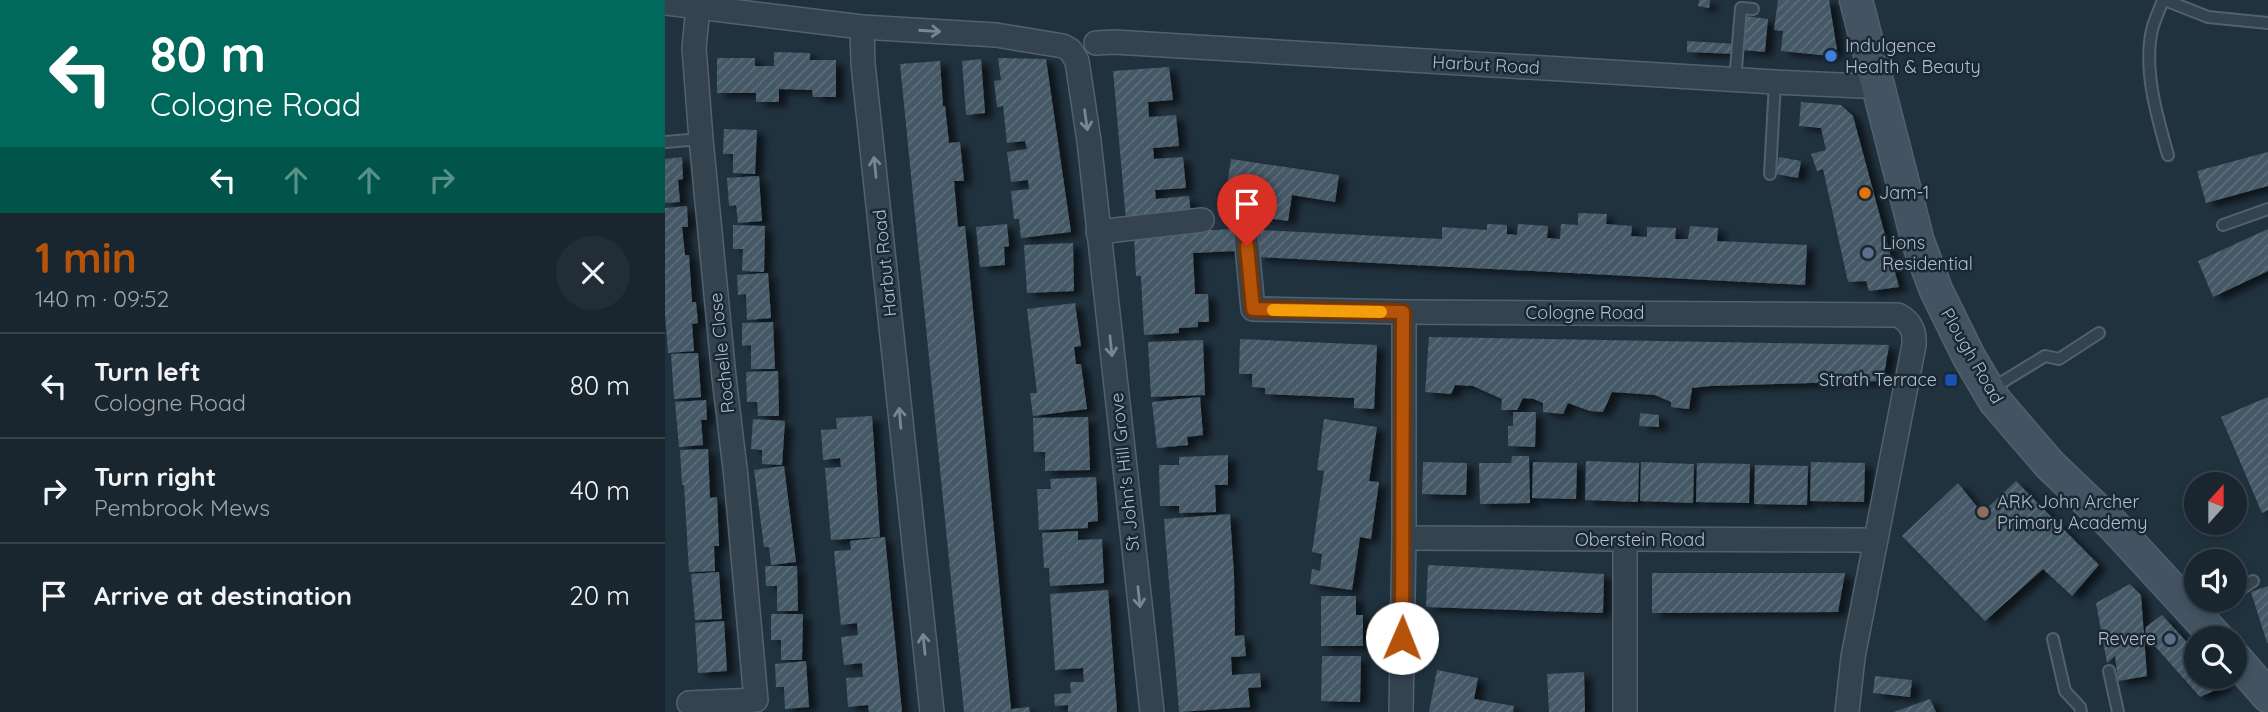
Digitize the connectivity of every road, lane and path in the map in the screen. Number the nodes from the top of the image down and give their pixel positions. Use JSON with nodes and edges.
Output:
{"nodes":[{"id":1,"x":1857,"y":0,"type":"edge"},
{"id":2,"x":2164,"y":0,"type":"edge"},
{"id":3,"x":665,"y":3,"type":"edge"},
{"id":4,"x":698,"y":7,"type":"junction"},
{"id":5,"x":1753,"y":9,"type":"dead end"},
{"id":6,"x":2268,"y":23,"type":"edge"},
{"id":7,"x":862,"y":27,"type":"junction"},
{"id":8,"x":1096,"y":43,"type":"dead end"},
{"id":9,"x":1735,"y":80,"type":"junction"},
{"id":10,"x":1775,"y":82,"type":"junction"},
{"id":11,"x":1876,"y":82,"type":"junction"},
{"id":12,"x":701,"y":139,"type":"junction"},
{"id":13,"x":665,"y":142,"type":"edge"},
{"id":14,"x":2168,"y":155,"type":"dead end"},
{"id":15,"x":1770,"y":174,"type":"dead end"},
{"id":16,"x":2268,"y":209,"type":"edge"},
{"id":17,"x":1202,"y":220,"type":"dead end"},
{"id":18,"x":2223,"y":225,"type":"dead end"},
{"id":19,"x":1245,"y":226,"type":"dead end"},
{"id":20,"x":1098,"y":232,"type":"junction"},
{"id":21,"x":1403,"y":312,"type":"junction"},
{"id":22,"x":2099,"y":333,"type":"dead end"},
{"id":23,"x":1989,"y":391,"type":"junction"},
{"id":24,"x":1404,"y":538,"type":"junction"},
{"id":25,"x":1625,"y":540,"type":"junction"},
{"id":26,"x":1875,"y":543,"type":"junction"},
{"id":27,"x":2253,"y":581,"type":"dead end"},
{"id":28,"x":2247,"y":585,"type":"edge"},
{"id":29,"x":2214,"y":619,"type":"edge"},
{"id":30,"x":2053,"y":639,"type":"dead end"},
{"id":31,"x":2109,"y":671,"type":"dead end"},
{"id":32,"x":2247,"y":672,"type":"edge"},
{"id":33,"x":2268,"y":696,"type":"edge"},
{"id":34,"x":689,"y":704,"type":"dead end"},
{"id":35,"x":756,"y":706,"type":"edge"},
{"id":36,"x":932,"y":712,"type":"edge"},
{"id":37,"x":1152,"y":712,"type":"edge"},
{"id":38,"x":1401,"y":712,"type":"edge"},
{"id":39,"x":1625,"y":712,"type":"edge"},
{"id":40,"x":1847,"y":712,"type":"edge"},
{"id":41,"x":2081,"y":712,"type":"edge"},
{"id":42,"x":2118,"y":712,"type":"edge"}],
"edges":[{"from":1,"to":11,"type":"street","name":"Plough Road"},
{"from":2,"to":6,"type":"lane"},
{"from":2,"to":14,"type":"lane"},
{"from":3,"to":4,"type":"street"},
{"from":4,"to":7,"type":"street"},
{"from":4,"to":12,"type":"street","name":"Rochelle Close"},
{"from":5,"to":9,"type":"lane"},
{"from":7,"to":20,"type":"street","name":"St John's Hill Grove","one_way":true},
{"from":36,"to":7,"type":"street","name":"Harbut Road","one_way":true},
{"from":8,"to":9,"type":"street","name":"Harbut Road"},
{"from":9,"to":10,"type":"street","name":"Harbut Road"},
{"from":10,"to":11,"type":"street","name":"Harbut Road"},
{"from":10,"to":15,"type":"lane"},
{"from":11,"to":23,"type":"street","name":"Plough Road"},
{"from":12,"to":13,"type":"lane"},
{"from":12,"to":35,"type":"street","name":"Rochelle Close"},
{"from":16,"to":18,"type":"lane"},
{"from":17,"to":20,"type":"street"},
{"from":19,"to":21,"type":"street","name":"Cologne Road"},
{"from":20,"to":37,"type":"street","name":"St John's Hill Grove","one_way":true},
{"from":21,"to":24,"type":"street"},
{"from":21,"to":26,"type":"street","name":"Cologne Road"},
{"from":22,"to":23,"type":"lane"},
{"from":23,"to":29,"type":"street","name":"Plough Road"},
{"from":24,"to":25,"type":"street","name":"Oberstein Road"},
{"from":24,"to":38,"type":"street"},
{"from":25,"to":26,"type":"street","name":"Oberstein Road"},
{"from":25,"to":39,"type":"street"},
{"from":26,"to":40,"type":"street"},
{"from":27,"to":28,"type":"lane"},
{"from":30,"to":41,"type":"lane"},
{"from":31,"to":42,"type":"lane"},
{"from":32,"to":33,"type":"street"},
{"from":34,"to":35,"type":"street","name":"Rochelle Close"}]}
